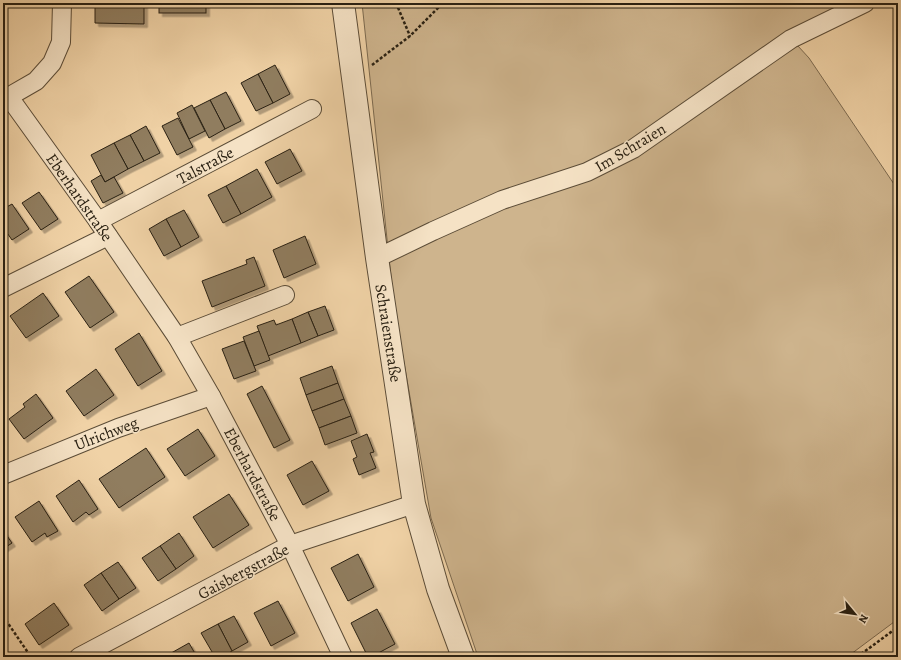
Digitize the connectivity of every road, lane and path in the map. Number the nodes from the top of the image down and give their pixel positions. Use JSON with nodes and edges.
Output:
{"nodes":[{"id":1,"x":62,"y":3,"type":"edge"},
{"id":2,"x":343,"y":3,"type":"edge"},
{"id":3,"x":396,"y":3,"type":"edge"},
{"id":4,"x":443,"y":3,"type":"edge"},
{"id":5,"x":865,"y":3,"type":"edge"},
{"id":6,"x":410,"y":36,"type":"junction"},
{"id":7,"x":353,"y":80,"type":"junction"},
{"id":8,"x":6,"y":98,"type":"edge"},
{"id":9,"x":312,"y":109,"type":"dead end"},
{"id":10,"x":98,"y":221,"type":"junction"},
{"id":11,"x":108,"y":236,"type":"junction"},
{"id":12,"x":377,"y":258,"type":"junction"},
{"id":13,"x":3,"y":288,"type":"edge"},
{"id":14,"x":285,"y":295,"type":"dead end"},
{"id":15,"x":177,"y":337,"type":"junction"},
{"id":16,"x":211,"y":396,"type":"junction"},
{"id":17,"x":3,"y":475,"type":"edge"},
{"id":18,"x":414,"y":504,"type":"junction"},
{"id":19,"x":290,"y":545,"type":"junction"},
{"id":20,"x":3,"y":616,"type":"edge"},
{"id":21,"x":898,"y":627,"type":"edge"},
{"id":22,"x":31,"y":657,"type":"edge"},
{"id":23,"x":79,"y":657,"type":"edge"},
{"id":24,"x":343,"y":657,"type":"edge"},
{"id":25,"x":463,"y":657,"type":"edge"},
{"id":26,"x":858,"y":657,"type":"edge"}],
"edges":[{"from":1,"to":8,"type":"street"},
{"from":2,"to":7,"type":"street","name":"Schraienstraße"},
{"from":3,"to":6,"type":"path"},
{"from":4,"to":6,"type":"path"},
{"from":5,"to":12,"type":"street","name":"Im Schraien"},
{"from":6,"to":7,"type":"path"},
{"from":7,"to":12,"type":"street","name":"Schraienstraße"},
{"from":8,"to":10,"type":"street","name":"Eberhardstraße"},
{"from":9,"to":10,"type":"street","name":"Talstraße"},
{"from":10,"to":11,"type":"street","name":"Eberhardstraße"},
{"from":11,"to":13,"type":"street"},
{"from":11,"to":15,"type":"street","name":"Eberhardstraße"},
{"from":12,"to":18,"type":"street","name":"Schraienstraße"},
{"from":14,"to":15,"type":"street"},
{"from":15,"to":16,"type":"street","name":"Eberhardstraße"},
{"from":16,"to":17,"type":"street","name":"Ulrichweg"},
{"from":16,"to":19,"type":"street","name":"Eberhardstraße"},
{"from":18,"to":19,"type":"street","name":"Gaisbergstraße"},
{"from":18,"to":25,"type":"street","name":"Schraienstraße"},
{"from":19,"to":23,"type":"street","name":"Gaisbergstraße"},
{"from":19,"to":24,"type":"street","name":"Eberhardstraße"},
{"from":20,"to":22,"type":"path"},
{"from":21,"to":26,"type":"path"}]}
